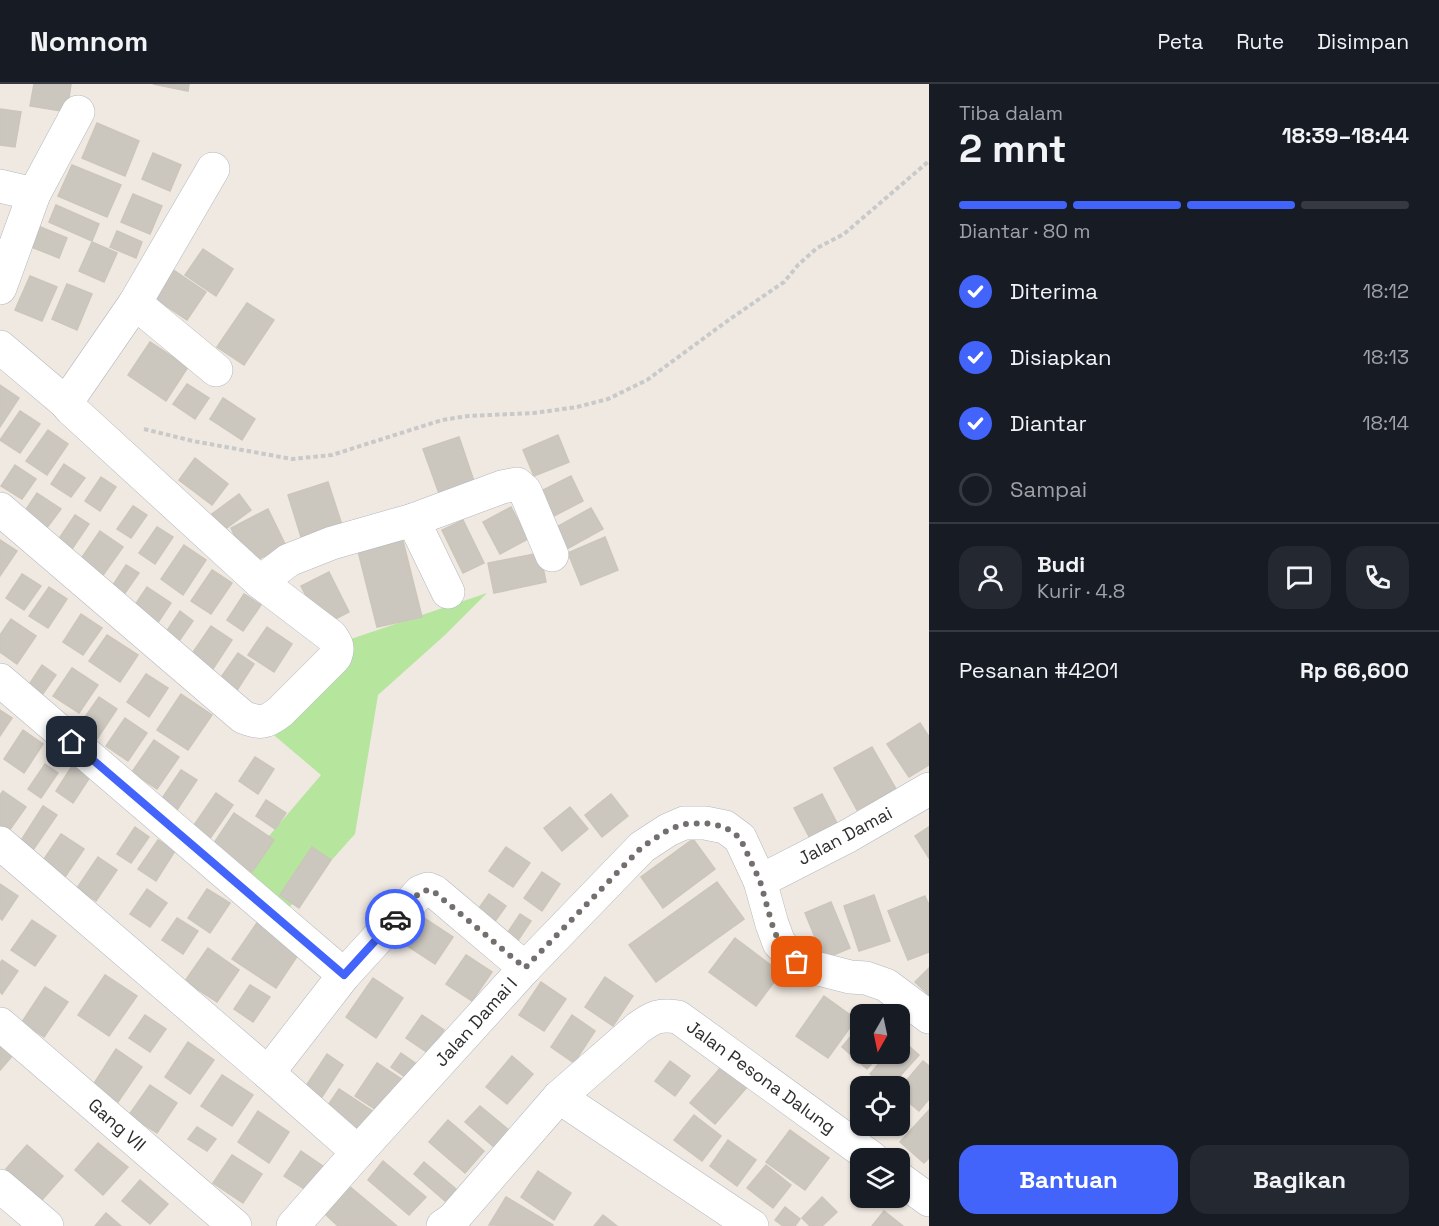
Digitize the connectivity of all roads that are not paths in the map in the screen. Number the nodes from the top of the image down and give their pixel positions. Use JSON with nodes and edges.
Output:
{"nodes":[{"id":1,"x":78,"y":112,"type":"dead end"},
{"id":2,"x":213,"y":169,"type":"dead end"},
{"id":3,"x":0,"y":186,"type":"edge"},
{"id":4,"x":34,"y":194,"type":"junction"},
{"id":5,"x":0,"y":288,"type":"edge"},
{"id":6,"x":135,"y":303,"type":"junction"},
{"id":7,"x":0,"y":347,"type":"edge"},
{"id":8,"x":216,"y":370,"type":"dead end"},
{"id":9,"x":66,"y":403,"type":"junction"},
{"id":10,"x":0,"y":509,"type":"edge"},
{"id":11,"x":413,"y":520,"type":"junction"},
{"id":12,"x":552,"y":555,"type":"dead end"},
{"id":13,"x":260,"y":582,"type":"junction"},
{"id":14,"x":448,"y":592,"type":"dead end"},
{"id":15,"x":0,"y":680,"type":"edge"},
{"id":16,"x":929,"y":789,"type":"edge"},
{"id":17,"x":0,"y":843,"type":"edge"},
{"id":18,"x":760,"y":881,"type":"junction"},
{"id":19,"x":525,"y":968,"type":"junction"},
{"id":20,"x":344,"y":975,"type":"junction"},
{"id":21,"x":929,"y":1017,"type":"edge"},
{"id":22,"x":0,"y":1024,"type":"edge"},
{"id":23,"x":268,"y":1073,"type":"junction"},
{"id":24,"x":559,"y":1097,"type":"junction"},
{"id":25,"x":858,"y":1148,"type":"edge"},
{"id":26,"x":358,"y":1152,"type":"junction"},
{"id":27,"x":0,"y":1186,"type":"edge"},
{"id":28,"x":910,"y":1186,"type":"edge"},
{"id":29,"x":929,"y":1200,"type":"edge"},
{"id":30,"x":454,"y":1224,"type":"edge"},
{"id":31,"x":47,"y":1226,"type":"edge"},
{"id":32,"x":235,"y":1226,"type":"edge"},
{"id":33,"x":293,"y":1226,"type":"edge"},
{"id":34,"x":752,"y":1226,"type":"edge"}],
"edges":[{"from":1,"to":4,"type":"street"},
{"from":2,"to":6,"type":"street"},
{"from":3,"to":4,"type":"street"},
{"from":4,"to":5,"type":"street"},
{"from":6,"to":8,"type":"street"},
{"from":6,"to":9,"type":"street"},
{"from":7,"to":9,"type":"street"},
{"from":9,"to":13,"type":"street"},
{"from":10,"to":13,"type":"street"},
{"from":11,"to":12,"type":"street"},
{"from":11,"to":13,"type":"street"},
{"from":11,"to":14,"type":"street"},
{"from":15,"to":20,"type":"street"},
{"from":16,"to":18,"type":"street","name":"Jalan Damai"},
{"from":17,"to":23,"type":"street"},
{"from":18,"to":19,"type":"street","name":"Jalan Damai I"},
{"from":18,"to":21,"type":"street","name":"Jalan Damai I"},
{"from":19,"to":20,"type":"street"},
{"from":19,"to":26,"type":"street","name":"Jalan Damai I"},
{"from":20,"to":23,"type":"street"},
{"from":22,"to":32,"type":"street","name":"Gang VII"},
{"from":23,"to":26,"type":"street"},
{"from":24,"to":25,"type":"street","name":"Jalan Pesona Dalung"},
{"from":24,"to":30,"type":"street","name":"Jalan Pesona Dalung"},
{"from":24,"to":34,"type":"street"},
{"from":26,"to":33,"type":"street","name":"Jalan Damai I"},
{"from":27,"to":31,"type":"street"},
{"from":28,"to":29,"type":"street"}]}
